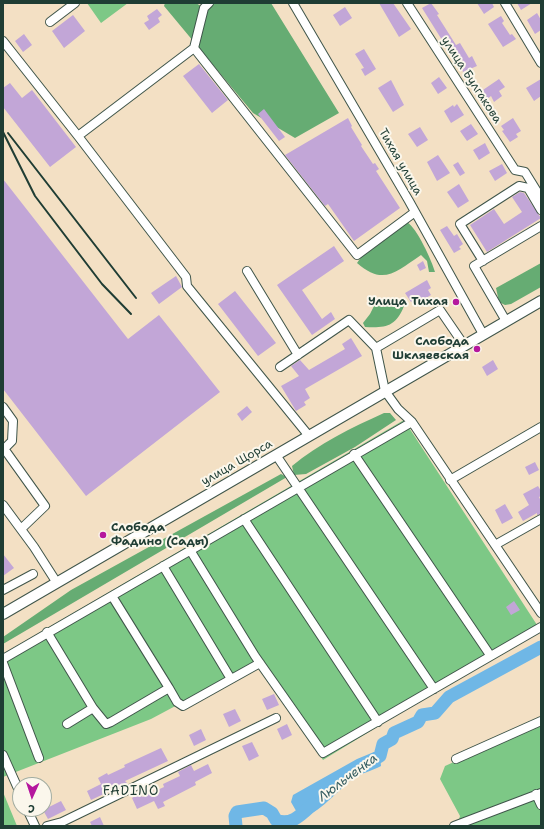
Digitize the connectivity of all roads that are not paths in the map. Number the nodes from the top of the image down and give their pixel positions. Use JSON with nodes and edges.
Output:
{"nodes":[{"id":1,"x":75,"y":3,"type":"edge"},
{"id":2,"x":209,"y":3,"type":"edge"},
{"id":3,"x":293,"y":3,"type":"edge"},
{"id":4,"x":407,"y":3,"type":"edge"},
{"id":5,"x":505,"y":3,"type":"edge"},
{"id":6,"x":50,"y":22,"type":"dead end"},
{"id":7,"x":3,"y":41,"type":"edge"},
{"id":8,"x":194,"y":48,"type":"junction"},
{"id":9,"x":541,"y":62,"type":"edge"},
{"id":10,"x":78,"y":136,"type":"junction"},
{"id":11,"x":541,"y":198,"type":"edge"},
{"id":12,"x":541,"y":210,"type":"edge"},
{"id":13,"x":415,"y":212,"type":"junction"},
{"id":14,"x":541,"y":226,"type":"edge"},
{"id":15,"x":483,"y":261,"type":"junction"},
{"id":16,"x":247,"y":271,"type":"dead end"},
{"id":17,"x":541,"y":301,"type":"edge"},
{"id":18,"x":506,"y":321,"type":"junction"},
{"id":19,"x":483,"y":334,"type":"junction"},
{"id":20,"x":464,"y":345,"type":"junction"},
{"id":21,"x":376,"y":348,"type":"junction"},
{"id":22,"x":298,"y":354,"type":"junction"},
{"id":23,"x":280,"y":367,"type":"dead end"},
{"id":24,"x":385,"y":391,"type":"junction"},
{"id":25,"x":3,"y":407,"type":"edge"},
{"id":26,"x":412,"y":422,"type":"junction"},
{"id":27,"x":541,"y":426,"type":"edge"},
{"id":28,"x":309,"y":436,"type":"junction"},
{"id":29,"x":4,"y":450,"type":"edge"},
{"id":30,"x":354,"y":454,"type":"junction"},
{"id":31,"x":276,"y":455,"type":"junction"},
{"id":32,"x":450,"y":480,"type":"junction"},
{"id":33,"x":300,"y":487,"type":"junction"},
{"id":34,"x":3,"y":505,"type":"edge"},
{"id":35,"x":244,"y":519,"type":"junction"},
{"id":36,"x":541,"y":519,"type":"edge"},
{"id":37,"x":21,"y":529,"type":"junction"},
{"id":38,"x":495,"y":545,"type":"junction"},
{"id":39,"x":190,"y":550,"type":"junction"},
{"id":40,"x":163,"y":566,"type":"junction"},
{"id":41,"x":33,"y":574,"type":"dead end"},
{"id":42,"x":57,"y":583,"type":"junction"},
{"id":43,"x":3,"y":590,"type":"edge"},
{"id":44,"x":112,"y":596,"type":"junction"},
{"id":45,"x":540,"y":608,"type":"edge"},
{"id":46,"x":3,"y":614,"type":"edge"},
{"id":47,"x":541,"y":627,"type":"edge"},
{"id":48,"x":47,"y":632,"type":"junction"},
{"id":49,"x":490,"y":655,"type":"junction"},
{"id":50,"x":3,"y":659,"type":"edge"},
{"id":51,"x":3,"y":663,"type":"edge"},
{"id":52,"x":260,"y":663,"type":"junction"},
{"id":53,"x":231,"y":679,"type":"junction"},
{"id":54,"x":169,"y":688,"type":"junction"},
{"id":55,"x":434,"y":689,"type":"junction"},
{"id":56,"x":93,"y":708,"type":"junction"},
{"id":57,"x":276,"y":718,"type":"dead end"},
{"id":58,"x":541,"y":721,"type":"edge"},
{"id":59,"x":378,"y":722,"type":"junction"},
{"id":60,"x":67,"y":724,"type":"dead end"},
{"id":61,"x":3,"y":755,"type":"edge"},
{"id":62,"x":40,"y":758,"type":"dead end"},
{"id":63,"x":456,"y":759,"type":"dead end"},
{"id":64,"x":13,"y":777,"type":"edge"},
{"id":65,"x":539,"y":794,"type":"edge"},
{"id":66,"x":541,"y":805,"type":"edge"},
{"id":67,"x":464,"y":824,"type":"edge"},
{"id":68,"x":47,"y":826,"type":"edge"},
{"id":69,"x":454,"y":826,"type":"edge"}],
"edges":[{"from":1,"to":6,"type":"street"},
{"from":2,"to":8,"type":"street"},
{"from":3,"to":13,"type":"street","name":"Тихая улица"},
{"from":4,"to":11,"type":"street","name":"улица Булгакова"},
{"from":5,"to":9,"type":"street"},
{"from":7,"to":10,"type":"street"},
{"from":8,"to":10,"type":"street"},
{"from":8,"to":13,"type":"street"},
{"from":10,"to":28,"type":"street"},
{"from":12,"to":15,"type":"street"},
{"from":13,"to":19,"type":"street","name":"Тихая улица"},
{"from":14,"to":15,"type":"street"},
{"from":15,"to":18,"type":"street"},
{"from":16,"to":22,"type":"street"},
{"from":17,"to":18,"type":"main road","name":"улица Щорса"},
{"from":18,"to":19,"type":"main road","name":"улица Щорса"},
{"from":19,"to":20,"type":"main road","name":"улица Щорса"},
{"from":20,"to":21,"type":"street"},
{"from":20,"to":24,"type":"main road","name":"улица Щорса"},
{"from":21,"to":22,"type":"street"},
{"from":21,"to":24,"type":"street"},
{"from":22,"to":23,"type":"street"},
{"from":24,"to":26,"type":"street"},
{"from":24,"to":28,"type":"main road","name":"улица Щорса"},
{"from":25,"to":29,"type":"street"},
{"from":26,"to":30,"type":"street"},
{"from":26,"to":32,"type":"street"},
{"from":27,"to":32,"type":"street"},
{"from":28,"to":31,"type":"main road","name":"улица Щорса"},
{"from":29,"to":37,"type":"street"},
{"from":30,"to":33,"type":"street"},
{"from":30,"to":49,"type":"street"},
{"from":31,"to":33,"type":"street"},
{"from":31,"to":42,"type":"main road","name":"улица Щорса"},
{"from":32,"to":38,"type":"street"},
{"from":33,"to":35,"type":"street"},
{"from":33,"to":55,"type":"street"},
{"from":34,"to":37,"type":"street"},
{"from":35,"to":39,"type":"street"},
{"from":35,"to":59,"type":"street"},
{"from":36,"to":38,"type":"street"},
{"from":37,"to":42,"type":"street"},
{"from":38,"to":45,"type":"street"},
{"from":39,"to":40,"type":"street"},
{"from":39,"to":52,"type":"street"},
{"from":40,"to":44,"type":"street"},
{"from":40,"to":53,"type":"street"},
{"from":41,"to":43,"type":"street"},
{"from":42,"to":46,"type":"main road","name":"улица Щорса"},
{"from":44,"to":48,"type":"street"},
{"from":44,"to":54,"type":"street"},
{"from":47,"to":49,"type":"street"},
{"from":48,"to":50,"type":"street"},
{"from":48,"to":56,"type":"street"},
{"from":49,"to":55,"type":"street"},
{"from":51,"to":62,"type":"street"},
{"from":52,"to":53,"type":"street"},
{"from":52,"to":59,"type":"street"},
{"from":53,"to":54,"type":"street"},
{"from":54,"to":56,"type":"street"},
{"from":55,"to":59,"type":"street"},
{"from":56,"to":60,"type":"street"},
{"from":57,"to":68,"type":"street"},
{"from":58,"to":63,"type":"street"},
{"from":61,"to":64,"type":"street"},
{"from":65,"to":66,"type":"street"},
{"from":65,"to":67,"type":"street"},
{"from":67,"to":69,"type":"street"}]}
